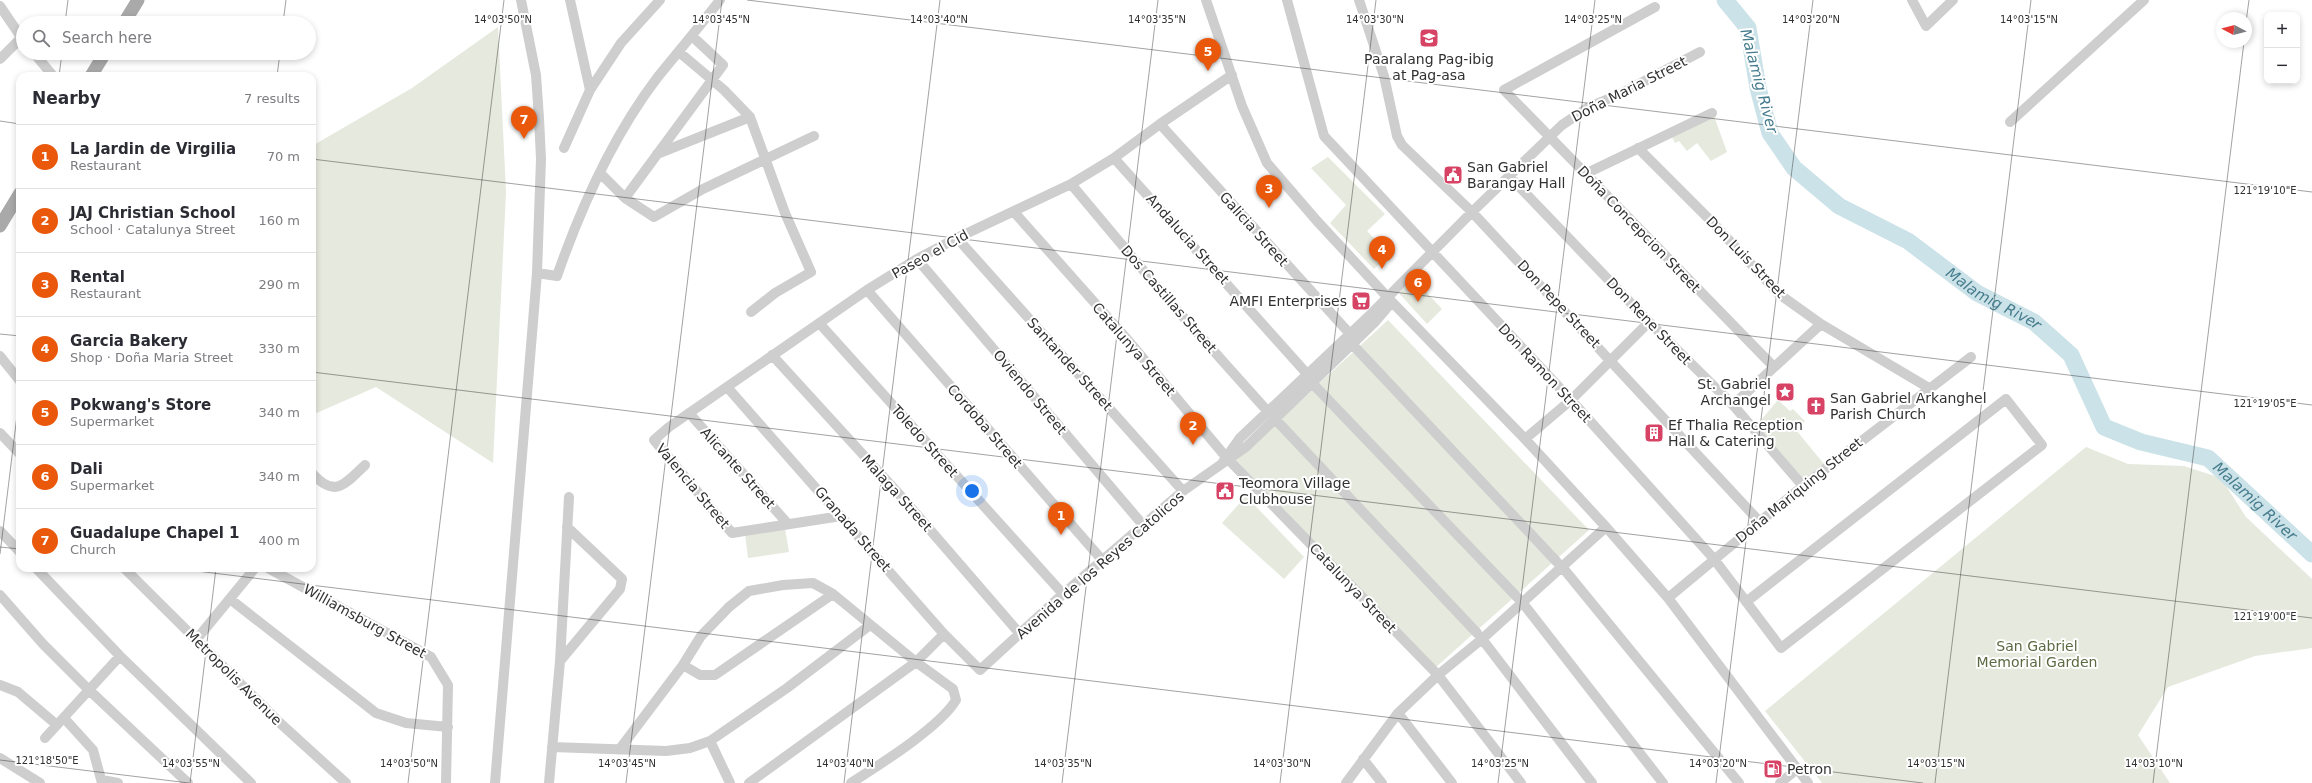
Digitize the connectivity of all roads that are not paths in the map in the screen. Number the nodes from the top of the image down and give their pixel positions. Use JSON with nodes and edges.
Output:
{"nodes":[{"id":1,"x":138,"y":0,"type":"edge"},
{"id":2,"x":521,"y":0,"type":"edge"},
{"id":3,"x":570,"y":0,"type":"edge"},
{"id":4,"x":660,"y":0,"type":"edge"},
{"id":5,"x":720,"y":0,"type":"edge"},
{"id":6,"x":1206,"y":0,"type":"edge"},
{"id":7,"x":1287,"y":0,"type":"edge"},
{"id":8,"x":1359,"y":0,"type":"edge"},
{"id":9,"x":1912,"y":0,"type":"edge"},
{"id":10,"x":1953,"y":0,"type":"edge"},
{"id":11,"x":2144,"y":0,"type":"edge"},
{"id":12,"x":0,"y":6,"type":"edge"},
{"id":13,"x":1655,"y":7,"type":"dead end"},
{"id":14,"x":128,"y":16,"type":"edge"},
{"id":15,"x":16,"y":30,"type":"edge"},
{"id":16,"x":692,"y":36,"type":"junction"},
{"id":17,"x":16,"y":44,"type":"edge"},
{"id":18,"x":679,"y":52,"type":"junction"},
{"id":19,"x":1700,"y":52,"type":"dead end"},
{"id":20,"x":0,"y":59,"type":"edge"},
{"id":21,"x":40,"y":60,"type":"edge"},
{"id":22,"x":101,"y":60,"type":"edge"},
{"id":23,"x":50,"y":72,"type":"edge"},
{"id":24,"x":93,"y":72,"type":"edge"},
{"id":25,"x":1232,"y":75,"type":"junction"},
{"id":26,"x":710,"y":81,"type":"junction"},
{"id":27,"x":590,"y":90,"type":"junction"},
{"id":28,"x":1712,"y":113,"type":"dead end"},
{"id":29,"x":750,"y":116,"type":"junction"},
{"id":30,"x":2010,"y":122,"type":"dead end"},
{"id":31,"x":1160,"y":124,"type":"junction"},
{"id":32,"x":814,"y":136,"type":"dead end"},
{"id":33,"x":1550,"y":138,"type":"junction"},
{"id":34,"x":564,"y":148,"type":"dead end"},
{"id":35,"x":1638,"y":148,"type":"junction"},
{"id":36,"x":656,"y":154,"type":"junction"},
{"id":37,"x":1114,"y":158,"type":"junction"},
{"id":38,"x":765,"y":159,"type":"junction"},
{"id":39,"x":600,"y":174,"type":"junction"},
{"id":40,"x":1584,"y":174,"type":"junction"},
{"id":41,"x":1509,"y":176,"type":"junction"},
{"id":42,"x":1071,"y":184,"type":"junction"},
{"id":43,"x":625,"y":198,"type":"junction"},
{"id":44,"x":16,"y":200,"type":"edge"},
{"id":45,"x":1014,"y":212,"type":"junction"},
{"id":46,"x":1472,"y":212,"type":"junction"},
{"id":47,"x":0,"y":226,"type":"edge"},
{"id":48,"x":956,"y":238,"type":"junction"},
{"id":49,"x":1432,"y":252,"type":"junction"},
{"id":50,"x":917,"y":259,"type":"junction"},
{"id":51,"x":537,"y":273,"type":"junction"},
{"id":52,"x":867,"y":290,"type":"junction"},
{"id":53,"x":1389,"y":299,"type":"junction"},
{"id":54,"x":751,"y":312,"type":"dead end"},
{"id":55,"x":1649,"y":322,"type":"junction"},
{"id":56,"x":820,"y":324,"type":"junction"},
{"id":57,"x":1821,"y":324,"type":"junction"},
{"id":58,"x":1350,"y":334,"type":"junction"},
{"id":59,"x":1352,"y":344,"type":"junction"},
{"id":60,"x":772,"y":355,"type":"junction"},
{"id":61,"x":0,"y":356,"type":"edge"},
{"id":62,"x":1971,"y":357,"type":"dead end"},
{"id":63,"x":1610,"y":360,"type":"junction"},
{"id":64,"x":1774,"y":367,"type":"junction"},
{"id":65,"x":16,"y":376,"type":"edge"},
{"id":66,"x":1310,"y":379,"type":"junction"},
{"id":67,"x":727,"y":387,"type":"junction"},
{"id":68,"x":1929,"y":388,"type":"junction"},
{"id":69,"x":1571,"y":400,"type":"junction"},
{"id":70,"x":1733,"y":405,"type":"junction"},
{"id":71,"x":689,"y":413,"type":"junction"},
{"id":72,"x":1272,"y":416,"type":"junction"},
{"id":73,"x":0,"y":433,"type":"edge"},
{"id":74,"x":1525,"y":439,"type":"junction"},
{"id":75,"x":654,"y":440,"type":"joint"},
{"id":76,"x":16,"y":450,"type":"edge"},
{"id":77,"x":1226,"y":460,"type":"junction"},
{"id":78,"x":365,"y":465,"type":"dead end"},
{"id":79,"x":316,"y":476,"type":"edge"},
{"id":80,"x":1803,"y":486,"type":"junction"},
{"id":81,"x":1183,"y":491,"type":"junction"},
{"id":82,"x":569,"y":497,"type":"dead end"},
{"id":83,"x":841,"y":516,"type":"junction"},
{"id":84,"x":1759,"y":521,"type":"junction"},
{"id":85,"x":788,"y":524,"type":"junction"},
{"id":86,"x":1143,"y":525,"type":"junction"},
{"id":87,"x":1606,"y":527,"type":"junction"},
{"id":88,"x":567,"y":528,"type":"junction"},
{"id":89,"x":1,"y":535,"type":"edge"},
{"id":90,"x":16,"y":548,"type":"edge"},
{"id":91,"x":1714,"y":559,"type":"junction"},
{"id":92,"x":1103,"y":561,"type":"junction"},
{"id":93,"x":1560,"y":565,"type":"junction"},
{"id":94,"x":40,"y":572,"type":"edge"},
{"id":95,"x":128,"y":572,"type":"edge"},
{"id":96,"x":252,"y":572,"type":"edge"},
{"id":97,"x":275,"y":572,"type":"edge"},
{"id":98,"x":833,"y":594,"type":"junction"},
{"id":99,"x":1063,"y":594,"type":"junction"},
{"id":100,"x":0,"y":595,"type":"edge"},
{"id":101,"x":1668,"y":598,"type":"junction"},
{"id":102,"x":230,"y":599,"type":"junction"},
{"id":103,"x":1520,"y":600,"type":"junction"},
{"id":104,"x":1746,"y":602,"type":"junction"},
{"id":105,"x":870,"y":625,"type":"junction"},
{"id":106,"x":944,"y":634,"type":"junction"},
{"id":107,"x":1020,"y":634,"type":"junction"},
{"id":108,"x":1479,"y":636,"type":"junction"},
{"id":109,"x":196,"y":640,"type":"junction"},
{"id":110,"x":120,"y":656,"type":"junction"},
{"id":111,"x":560,"y":661,"type":"junction"},
{"id":112,"x":916,"y":662,"type":"junction"},
{"id":113,"x":683,"y":665,"type":"junction"},
{"id":114,"x":980,"y":670,"type":"joint"},
{"id":115,"x":1438,"y":674,"type":"junction"},
{"id":116,"x":0,"y":685,"type":"edge"},
{"id":117,"x":89,"y":690,"type":"junction"},
{"id":118,"x":1398,"y":714,"type":"junction"},
{"id":119,"x":60,"y":721,"type":"junction"},
{"id":120,"x":448,"y":727,"type":"junction"},
{"id":121,"x":45,"y":738,"type":"dead end"},
{"id":122,"x":710,"y":740,"type":"junction"},
{"id":123,"x":552,"y":747,"type":"junction"},
{"id":124,"x":619,"y":750,"type":"junction"},
{"id":125,"x":0,"y":758,"type":"edge"},
{"id":126,"x":1363,"y":759,"type":"junction"},
{"id":127,"x":1797,"y":769,"type":"junction"},
{"id":128,"x":102,"y":782,"type":"edge"},
{"id":129,"x":40,"y":783,"type":"edge"},
{"id":130,"x":118,"y":783,"type":"edge"},
{"id":131,"x":188,"y":783,"type":"edge"},
{"id":132,"x":251,"y":783,"type":"edge"},
{"id":133,"x":346,"y":783,"type":"edge"},
{"id":134,"x":446,"y":783,"type":"edge"},
{"id":135,"x":495,"y":783,"type":"edge"},
{"id":136,"x":549,"y":783,"type":"edge"},
{"id":137,"x":730,"y":783,"type":"edge"},
{"id":138,"x":749,"y":783,"type":"edge"},
{"id":139,"x":851,"y":783,"type":"edge"},
{"id":140,"x":1346,"y":783,"type":"edge"},
{"id":141,"x":1382,"y":783,"type":"edge"},
{"id":142,"x":1452,"y":783,"type":"edge"},
{"id":143,"x":1521,"y":783,"type":"edge"},
{"id":144,"x":1592,"y":783,"type":"edge"},
{"id":145,"x":1663,"y":783,"type":"edge"},
{"id":146,"x":1739,"y":783,"type":"edge"},
{"id":147,"x":1780,"y":783,"type":"edge"},
{"id":148,"x":1808,"y":783,"type":"edge"}],
"edges":[{"from":1,"to":14,"type":"main road"},
{"from":2,"to":51,"type":"street"},
{"from":3,"to":27,"type":"street"},
{"from":4,"to":27,"type":"street"},
{"from":5,"to":16,"type":"street"},
{"from":6,"to":25,"type":"street"},
{"from":7,"to":49,"type":"street","name":"Don Ramon Street"},
{"from":8,"to":46,"type":"street","name":"Don Pepe Street"},
{"from":9,"to":10,"type":"street"},
{"from":11,"to":30,"type":"street"},
{"from":12,"to":15,"type":"street"},
{"from":13,"to":33,"type":"street","name":"Doña Concepcion Street"},
{"from":16,"to":18,"type":"street"},
{"from":16,"to":26,"type":"street"},
{"from":17,"to":20,"type":"street"},
{"from":18,"to":26,"type":"street"},
{"from":18,"to":39,"type":"street"},
{"from":19,"to":33,"type":"street","name":"Doña Maria Street"},
{"from":21,"to":23,"type":"street"},
{"from":22,"to":24,"type":"main road"},
{"from":25,"to":31,"type":"street","name":"Paseo el Cid"},
{"from":25,"to":53,"type":"street"},
{"from":26,"to":29,"type":"street"},
{"from":26,"to":36,"type":"street"},
{"from":27,"to":34,"type":"street"},
{"from":28,"to":35,"type":"street"},
{"from":29,"to":36,"type":"street"},
{"from":29,"to":38,"type":"street"},
{"from":31,"to":37,"type":"street","name":"Paseo el Cid"},
{"from":31,"to":58,"type":"street","name":"Galicia Street"},
{"from":32,"to":38,"type":"street"},
{"from":33,"to":40,"type":"street","name":"Doña Concepcion Street"},
{"from":33,"to":41,"type":"street","name":"Doña Maria Street"},
{"from":35,"to":40,"type":"street"},
{"from":35,"to":57,"type":"street","name":"Don Luis Street"},
{"from":36,"to":43,"type":"street"},
{"from":37,"to":42,"type":"street","name":"Paseo el Cid"},
{"from":37,"to":66,"type":"street","name":"Andalucia Street"},
{"from":38,"to":43,"type":"street"},
{"from":38,"to":54,"type":"street"},
{"from":39,"to":43,"type":"street"},
{"from":39,"to":51,"type":"street"},
{"from":40,"to":64,"type":"street","name":"Doña Concepcion Street"},
{"from":41,"to":46,"type":"street","name":"Doña Maria Street"},
{"from":41,"to":55,"type":"street","name":"Don Rene Street"},
{"from":42,"to":45,"type":"street","name":"Paseo el Cid"},
{"from":42,"to":72,"type":"street","name":"Dos Castillas Street"},
{"from":44,"to":47,"type":"main road"},
{"from":45,"to":48,"type":"street","name":"Paseo el Cid"},
{"from":45,"to":77,"type":"street","name":"Catalunya Street"},
{"from":46,"to":49,"type":"street","name":"Doña Maria Street"},
{"from":46,"to":63,"type":"street","name":"Don Pepe Street"},
{"from":48,"to":50,"type":"street","name":"Paseo el Cid"},
{"from":48,"to":81,"type":"street","name":"Santander Street"},
{"from":49,"to":53,"type":"street","name":"Doña Maria Street"},
{"from":49,"to":69,"type":"street","name":"Don Ramon Street"},
{"from":50,"to":52,"type":"street","name":"Paseo el Cid"},
{"from":50,"to":86,"type":"street","name":"Oviendo Street"},
{"from":51,"to":135,"type":"street"},
{"from":52,"to":56,"type":"street","name":"Paseo el Cid"},
{"from":52,"to":92,"type":"street","name":"Cordoba Street"},
{"from":53,"to":58,"type":"street","name":"Avenida de los Reyes Catolicos"},
{"from":53,"to":59,"type":"street","name":"Avenida de los Reyes Catolicos"},
{"from":53,"to":74,"type":"street"},
{"from":55,"to":63,"type":"street"},
{"from":55,"to":70,"type":"street","name":"Don Rene Street"},
{"from":56,"to":60,"type":"street","name":"Paseo el Cid"},
{"from":56,"to":99,"type":"street","name":"Toledo Street"},
{"from":57,"to":64,"type":"street"},
{"from":57,"to":68,"type":"street","name":"Don Luis Street"},
{"from":58,"to":66,"type":"street","name":"Avenida de los Reyes Catolicos"},
{"from":59,"to":66,"type":"street","name":"Avenida de los Reyes Catolicos"},
{"from":59,"to":93,"type":"street"},
{"from":60,"to":67,"type":"street","name":"Paseo el Cid"},
{"from":60,"to":107,"type":"street","name":"Malaga Street"},
{"from":61,"to":65,"type":"street"},
{"from":62,"to":68,"type":"street","name":"Doña Mariquing Street"},
{"from":63,"to":69,"type":"street"},
{"from":63,"to":84,"type":"street","name":"Don Pepe Street"},
{"from":64,"to":70,"type":"street"},
{"from":66,"to":72,"type":"street","name":"Avenida de los Reyes Catolicos"},
{"from":66,"to":103,"type":"street","name":"Andalucia Street"},
{"from":67,"to":71,"type":"street","name":"Paseo el Cid"},
{"from":67,"to":83,"type":"street","name":"Granada Street"},
{"from":68,"to":80,"type":"street","name":"Doña Mariquing Street"},
{"from":69,"to":74,"type":"street"},
{"from":69,"to":91,"type":"street","name":"Don Ramon Street"},
{"from":70,"to":80,"type":"street","name":"Don Rene Street"},
{"from":71,"to":75,"type":"street","name":"Paseo el Cid"},
{"from":71,"to":85,"type":"street","name":"Alicante Street"},
{"from":72,"to":77,"type":"street","name":"Avenida de los Reyes Catolicos"},
{"from":72,"to":108,"type":"street","name":"Dos Castillas Street"},
{"from":73,"to":76,"type":"street"},
{"from":74,"to":87,"type":"street"},
{"from":75,"to":85,"type":"street","name":"Valencia Street"},
{"from":77,"to":81,"type":"street","name":"Avenida de los Reyes Catolicos"},
{"from":77,"to":115,"type":"street","name":"Catalunya Street"},
{"from":78,"to":79,"type":"street"},
{"from":80,"to":84,"type":"street","name":"Doña Mariquing Street"},
{"from":81,"to":86,"type":"street","name":"Avenida de los Reyes Catolicos"},
{"from":82,"to":88,"type":"street"},
{"from":83,"to":85,"type":"street"},
{"from":83,"to":106,"type":"street","name":"Granada Street"},
{"from":84,"to":91,"type":"street","name":"Doña Mariquing Street"},
{"from":86,"to":92,"type":"street","name":"Avenida de los Reyes Catolicos"},
{"from":87,"to":93,"type":"street"},
{"from":87,"to":101,"type":"street"},
{"from":88,"to":111,"type":"street"},
{"from":88,"to":111,"type":"street"},
{"from":89,"to":90,"type":"street"},
{"from":91,"to":101,"type":"street","name":"Doña Mariquing Street"},
{"from":91,"to":104,"type":"street","name":"Don Ramon Street"},
{"from":92,"to":99,"type":"street","name":"Avenida de los Reyes Catolicos"},
{"from":93,"to":103,"type":"street"},
{"from":93,"to":146,"type":"street"},
{"from":94,"to":110,"type":"street"},
{"from":95,"to":109,"type":"street","name":"Metropolis Avenue"},
{"from":96,"to":102,"type":"street"},
{"from":97,"to":120,"type":"street","name":"Williamsburg Street"},
{"from":98,"to":105,"type":"street"},
{"from":98,"to":113,"type":"street"},
{"from":98,"to":113,"type":"street"},
{"from":99,"to":107,"type":"street","name":"Avenida de los Reyes Catolicos"},
{"from":100,"to":117,"type":"street"},
{"from":101,"to":127,"type":"street"},
{"from":102,"to":109,"type":"street"},
{"from":102,"to":120,"type":"street"},
{"from":103,"to":108,"type":"street"},
{"from":103,"to":145,"type":"street","name":"Andalucia Street"},
{"from":104,"to":104,"type":"street","name":"Don Ramon Street"},
{"from":105,"to":112,"type":"street"},
{"from":105,"to":122,"type":"street"},
{"from":106,"to":112,"type":"street"},
{"from":106,"to":114,"type":"street","name":"Granada Street"},
{"from":107,"to":114,"type":"street","name":"Avenida de los Reyes Catolicos"},
{"from":108,"to":115,"type":"street"},
{"from":108,"to":144,"type":"street","name":"Dos Castillas Street"},
{"from":109,"to":133,"type":"street","name":"Metropolis Avenue"},
{"from":110,"to":117,"type":"street"},
{"from":110,"to":132,"type":"street"},
{"from":111,"to":123,"type":"street"},
{"from":112,"to":138,"type":"street"},
{"from":112,"to":139,"type":"street"},
{"from":113,"to":124,"type":"street"},
{"from":115,"to":118,"type":"street"},
{"from":115,"to":143,"type":"street","name":"Catalunya Street"},
{"from":116,"to":119,"type":"street"},
{"from":117,"to":119,"type":"street"},
{"from":117,"to":131,"type":"street"},
{"from":118,"to":126,"type":"street"},
{"from":118,"to":142,"type":"street"},
{"from":119,"to":121,"type":"street"},
{"from":119,"to":128,"type":"street"},
{"from":120,"to":134,"type":"street","name":"Williamsburg Street"},
{"from":122,"to":124,"type":"street"},
{"from":122,"to":137,"type":"street"},
{"from":123,"to":124,"type":"street"},
{"from":123,"to":136,"type":"street"},
{"from":125,"to":129,"type":"street"},
{"from":126,"to":140,"type":"street"},
{"from":126,"to":141,"type":"street"},
{"from":127,"to":147,"type":"street"},
{"from":127,"to":148,"type":"street"},
{"from":128,"to":130,"type":"street"}]}
